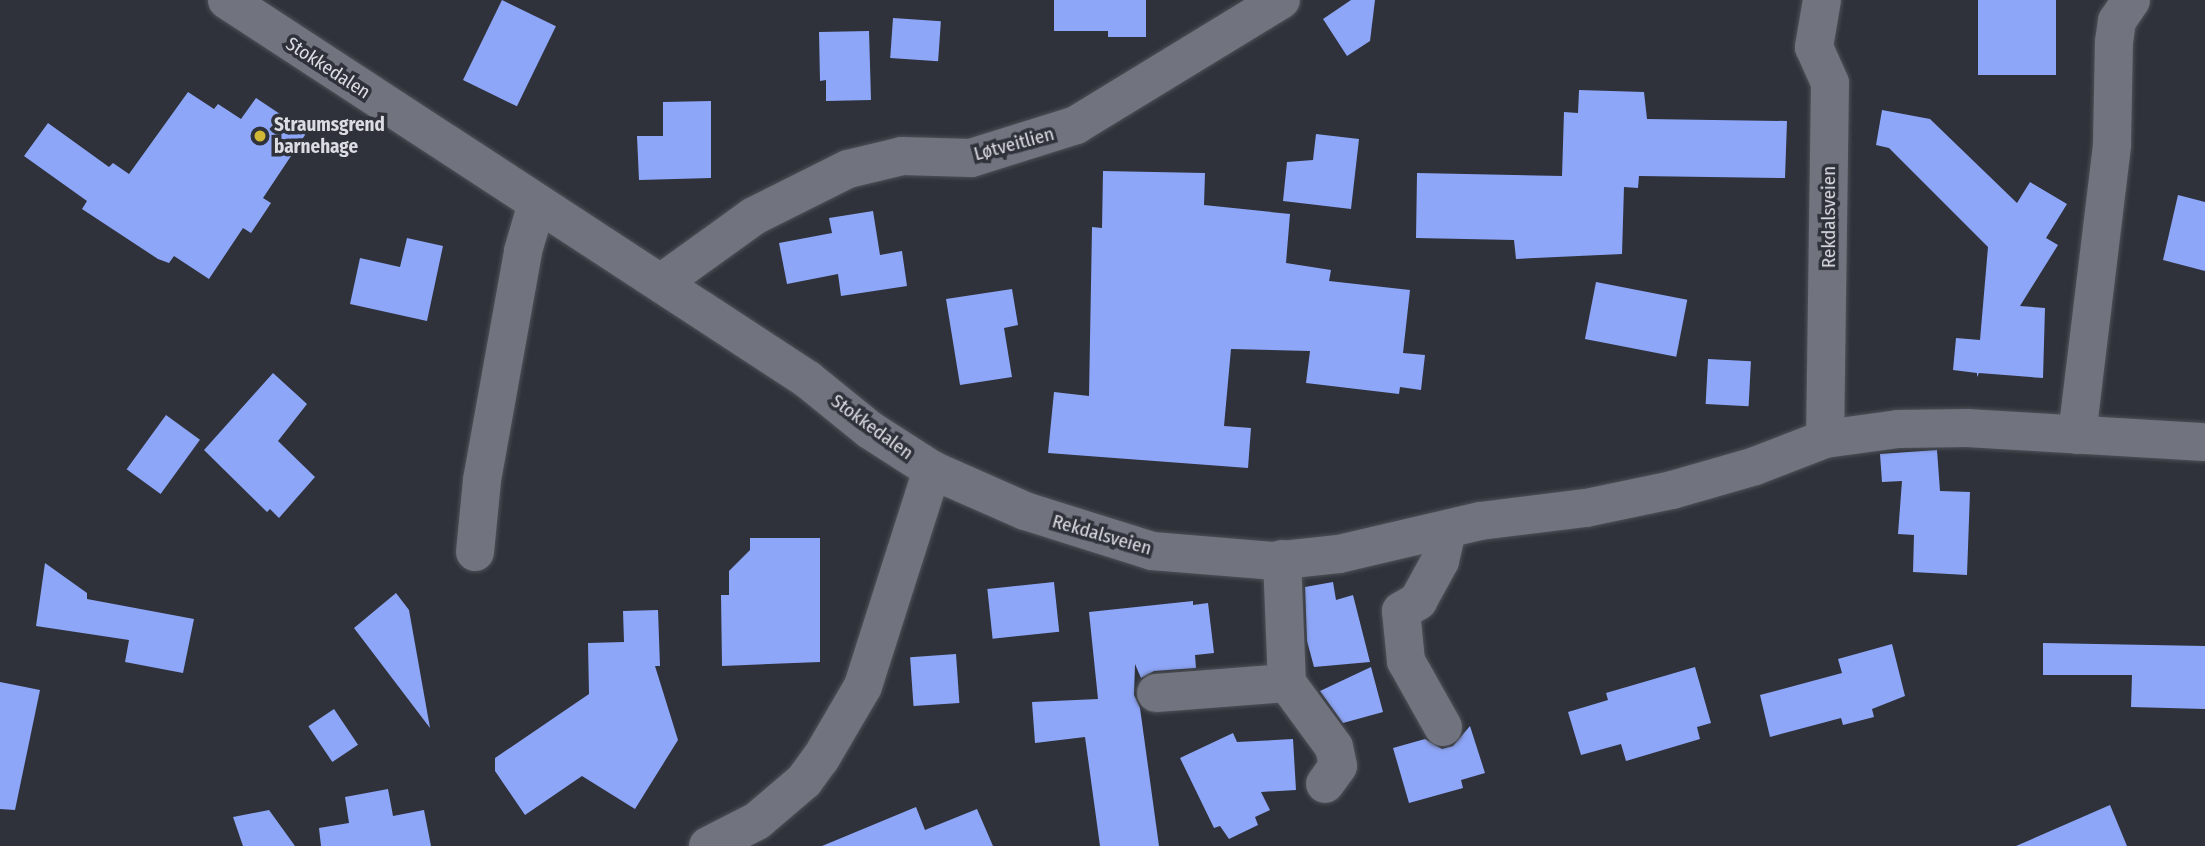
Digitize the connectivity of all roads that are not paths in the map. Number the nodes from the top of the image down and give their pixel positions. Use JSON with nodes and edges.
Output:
{"nodes":[{"id":1,"x":227,"y":0,"type":"edge"},
{"id":2,"x":1281,"y":0,"type":"edge"},
{"id":3,"x":1822,"y":0,"type":"edge"},
{"id":4,"x":2131,"y":0,"type":"edge"},
{"id":5,"x":537,"y":203,"type":"junction"},
{"id":6,"x":661,"y":283,"type":"junction"},
{"id":7,"x":2077,"y":435,"type":"junction"},
{"id":8,"x":1825,"y":439,"type":"junction"},
{"id":9,"x":2205,"y":442,"type":"edge"},
{"id":10,"x":932,"y":470,"type":"junction"},
{"id":11,"x":1447,"y":530,"type":"junction"},
{"id":12,"x":475,"y":552,"type":"dead end"},
{"id":13,"x":1282,"y":559,"type":"junction"},
{"id":14,"x":1287,"y":683,"type":"junction"},
{"id":15,"x":1156,"y":693,"type":"dead end"},
{"id":16,"x":1443,"y":727,"type":"dead end"},
{"id":17,"x":1325,"y":784,"type":"dead end"},
{"id":18,"x":708,"y":846,"type":"edge"}],
"edges":[{"from":1,"to":5,"type":"street","name":"Stokkedalen"},
{"from":2,"to":6,"type":"street","name":"Løtveitlien"},
{"from":3,"to":8,"type":"street","name":"Rekdalsveien"},
{"from":4,"to":7,"type":"street"},
{"from":5,"to":6,"type":"street","name":"Stokkedalen"},
{"from":5,"to":12,"type":"street"},
{"from":6,"to":10,"type":"street","name":"Stokkedalen"},
{"from":7,"to":8,"type":"street","name":"Rekdalsveien"},
{"from":7,"to":9,"type":"street","name":"Rekdalsveien"},
{"from":8,"to":11,"type":"street","name":"Rekdalsveien"},
{"from":10,"to":13,"type":"street","name":"Rekdalsveien"},
{"from":10,"to":18,"type":"street","name":"Stokkedalen"},
{"from":11,"to":13,"type":"street","name":"Rekdalsveien"},
{"from":11,"to":16,"type":"street"},
{"from":13,"to":14,"type":"street"},
{"from":14,"to":15,"type":"street"},
{"from":14,"to":17,"type":"street"}]}
